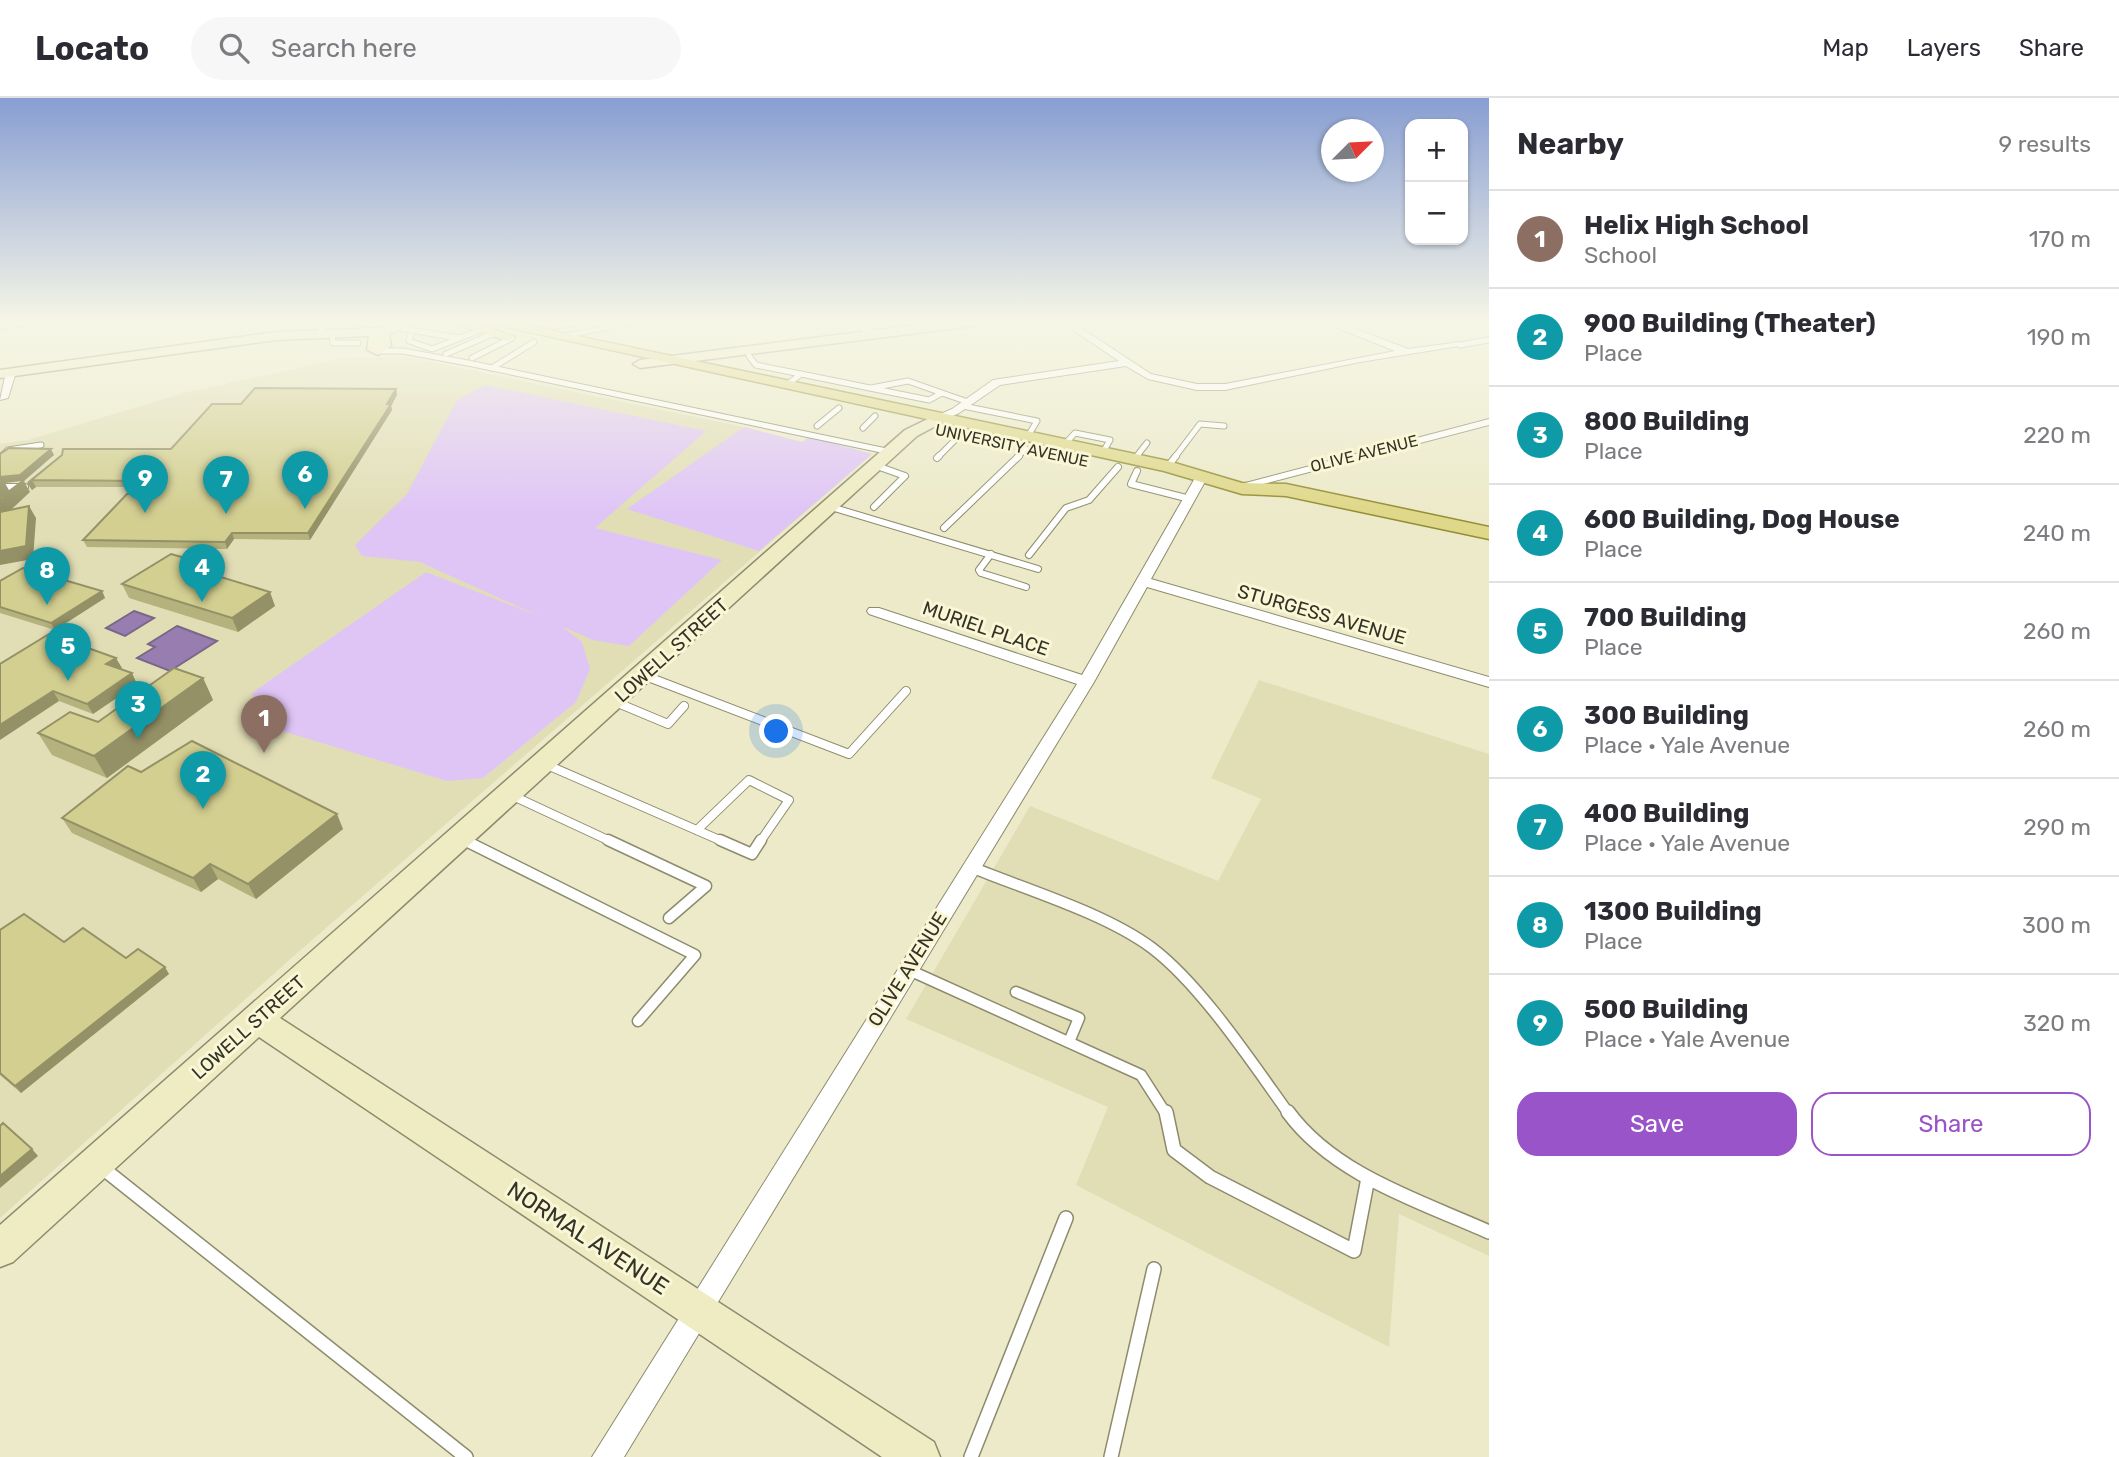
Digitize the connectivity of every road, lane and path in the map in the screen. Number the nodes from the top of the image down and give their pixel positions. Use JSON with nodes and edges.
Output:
{"nodes":[{"id":1,"x":4,"y":385,"type":"edge"},
{"id":2,"x":567,"y":385,"type":"edge"},
{"id":3,"x":739,"y":385,"type":"edge"},
{"id":4,"x":795,"y":385,"type":"edge"},
{"id":5,"x":830,"y":385,"type":"edge"},
{"id":6,"x":900,"y":385,"type":"edge"},
{"id":7,"x":921,"y":385,"type":"edge"},
{"id":8,"x":990,"y":385,"type":"edge"},
{"id":9,"x":1201,"y":385,"type":"edge"},
{"id":10,"x":1224,"y":385,"type":"edge"},
{"id":11,"x":884,"y":391,"type":"junction"},
{"id":12,"x":942,"y":393,"type":"junction"},
{"id":13,"x":3,"y":398,"type":"dead end"},
{"id":14,"x":871,"y":402,"type":"junction"},
{"id":15,"x":966,"y":404,"type":"junction"},
{"id":16,"x":839,"y":408,"type":"junction"},
{"id":17,"x":931,"y":422,"type":"junction"},
{"id":18,"x":1489,"y":422,"type":"edge"},
{"id":19,"x":1476,"y":425,"type":"junction"},
{"id":20,"x":817,"y":426,"type":"dead end"},
{"id":21,"x":1224,"y":426,"type":"dead end"},
{"id":22,"x":863,"y":428,"type":"dead end"},
{"id":23,"x":1489,"y":431,"type":"edge"},
{"id":24,"x":961,"y":435,"type":"junction"},
{"id":25,"x":1027,"y":442,"type":"junction"},
{"id":26,"x":1147,"y":443,"type":"dead end"},
{"id":27,"x":41,"y":444,"type":"dead end"},
{"id":28,"x":0,"y":458,"type":"edge"},
{"id":29,"x":937,"y":458,"type":"dead end"},
{"id":30,"x":885,"y":459,"type":"junction"},
{"id":31,"x":1136,"y":465,"type":"junction"},
{"id":32,"x":1168,"y":466,"type":"junction"},
{"id":33,"x":1118,"y":467,"type":"junction"},
{"id":34,"x":1201,"y":478,"type":"junction"},
{"id":35,"x":35,"y":480,"type":"edge"},
{"id":36,"x":1240,"y":486,"type":"junction"},
{"id":37,"x":0,"y":487,"type":"edge"},
{"id":38,"x":27,"y":487,"type":"junction"},
{"id":39,"x":1272,"y":493,"type":"junction"},
{"id":40,"x":18,"y":494,"type":"edge"},
{"id":41,"x":1190,"y":499,"type":"junction"},
{"id":42,"x":831,"y":507,"type":"junction"},
{"id":43,"x":874,"y":507,"type":"dead end"},
{"id":44,"x":944,"y":528,"type":"dead end"},
{"id":45,"x":1489,"y":533,"type":"edge"},
{"id":46,"x":1489,"y":547,"type":"edge"},
{"id":47,"x":991,"y":554,"type":"junction"},
{"id":48,"x":1029,"y":555,"type":"dead end"},
{"id":49,"x":1038,"y":569,"type":"dead end"},
{"id":50,"x":1144,"y":582,"type":"junction"},
{"id":51,"x":1026,"y":587,"type":"dead end"},
{"id":52,"x":874,"y":611,"type":"dead end"},
{"id":53,"x":643,"y":675,"type":"junction"},
{"id":54,"x":1086,"y":682,"type":"junction"},
{"id":55,"x":1489,"y":682,"type":"edge"},
{"id":56,"x":905,"y":691,"type":"dead end"},
{"id":57,"x":613,"y":701,"type":"junction"},
{"id":58,"x":684,"y":706,"type":"dead end"},
{"id":59,"x":544,"y":763,"type":"junction"},
{"id":60,"x":509,"y":794,"type":"junction"},
{"id":61,"x":696,"y":830,"type":"junction"},
{"id":62,"x":460,"y":838,"type":"junction"},
{"id":63,"x":971,"y":867,"type":"junction"},
{"id":64,"x":669,"y":918,"type":"dead end"},
{"id":65,"x":908,"y":969,"type":"junction"},
{"id":66,"x":1016,"y":992,"type":"dead end"},
{"id":67,"x":256,"y":1019,"type":"junction"},
{"id":68,"x":639,"y":1021,"type":"dead end"},
{"id":69,"x":1069,"y":1042,"type":"junction"},
{"id":70,"x":96,"y":1163,"type":"junction"},
{"id":71,"x":1368,"y":1178,"type":"junction"},
{"id":72,"x":1066,"y":1218,"type":"dead end"},
{"id":73,"x":1489,"y":1232,"type":"edge"},
{"id":74,"x":0,"y":1249,"type":"edge"},
{"id":75,"x":1154,"y":1269,"type":"dead end"},
{"id":76,"x":697,"y":1309,"type":"junction"},
{"id":77,"x":466,"y":1457,"type":"edge"},
{"id":78,"x":607,"y":1457,"type":"edge"},
{"id":79,"x":919,"y":1457,"type":"edge"},
{"id":80,"x":971,"y":1457,"type":"edge"},
{"id":81,"x":1111,"y":1457,"type":"edge"}],
"edges":[{"from":1,"to":13,"type":"street"},
{"from":2,"to":30,"type":"lane"},
{"from":3,"to":16,"type":"main road","name":"UNIVERSITY AVENUE"},
{"from":4,"to":14,"type":"main road","name":"UNIVERSITY AVENUE"},
{"from":5,"to":14,"type":"lane"},
{"from":6,"to":14,"type":"lane"},
{"from":7,"to":12,"type":"lane"},
{"from":8,"to":15,"type":"street","name":"LOWELL STREET"},
{"from":9,"to":10,"type":"street"},
{"from":11,"to":12,"type":"lane"},
{"from":11,"to":14,"type":"lane"},
{"from":11,"to":14,"type":"lane"},
{"from":12,"to":15,"type":"lane"},
{"from":14,"to":16,"type":"main road","name":"UNIVERSITY AVENUE"},
{"from":14,"to":17,"type":"main road","name":"UNIVERSITY AVENUE"},
{"from":14,"to":22,"type":"lane"},
{"from":15,"to":17,"type":"street","name":"LOWELL STREET"},
{"from":15,"to":25,"type":"lane"},
{"from":16,"to":20,"type":"lane"},
{"from":17,"to":24,"type":"main road","name":"UNIVERSITY AVENUE"},
{"from":17,"to":25,"type":"main road","name":"UNIVERSITY AVENUE"},
{"from":17,"to":30,"type":"street","name":"LOWELL STREET"},
{"from":18,"to":19,"type":"street","name":"OLIVE AVENUE"},
{"from":19,"to":23,"type":"street"},
{"from":19,"to":36,"type":"street","name":"OLIVE AVENUE"},
{"from":21,"to":32,"type":"lane"},
{"from":24,"to":25,"type":"main road","name":"UNIVERSITY AVENUE"},
{"from":24,"to":29,"type":"lane"},
{"from":25,"to":31,"type":"main road","name":"UNIVERSITY AVENUE"},
{"from":25,"to":33,"type":"main road","name":"UNIVERSITY AVENUE"},
{"from":25,"to":44,"type":"lane"},
{"from":26,"to":31,"type":"lane"},
{"from":27,"to":28,"type":"lane"},
{"from":30,"to":42,"type":"street","name":"LOWELL STREET"},
{"from":30,"to":43,"type":"lane"},
{"from":31,"to":32,"type":"main road","name":"UNIVERSITY AVENUE"},
{"from":31,"to":33,"type":"main road","name":"UNIVERSITY AVENUE"},
{"from":31,"to":34,"type":"main road","name":"UNIVERSITY AVENUE"},
{"from":31,"to":41,"type":"lane"},
{"from":32,"to":34,"type":"main road","name":"UNIVERSITY AVENUE"},
{"from":33,"to":48,"type":"lane"},
{"from":34,"to":36,"type":"main road","name":"UNIVERSITY AVENUE"},
{"from":34,"to":41,"type":"street","name":"OLIVE AVENUE"},
{"from":35,"to":38,"type":"lane"},
{"from":36,"to":39,"type":"main road","name":"UNIVERSITY AVENUE"},
{"from":37,"to":38,"type":"lane"},
{"from":38,"to":40,"type":"lane"},
{"from":39,"to":45,"type":"main road","name":"UNIVERSITY AVENUE"},
{"from":39,"to":46,"type":"main road","name":"UNIVERSITY AVENUE"},
{"from":41,"to":50,"type":"street","name":"OLIVE AVENUE"},
{"from":42,"to":47,"type":"lane"},
{"from":42,"to":53,"type":"street","name":"LOWELL STREET"},
{"from":47,"to":49,"type":"lane"},
{"from":47,"to":51,"type":"lane"},
{"from":50,"to":54,"type":"street","name":"OLIVE AVENUE"},
{"from":50,"to":55,"type":"street","name":"STURGESS AVENUE"},
{"from":52,"to":54,"type":"street","name":"MURIEL PLACE"},
{"from":53,"to":56,"type":"lane"},
{"from":53,"to":57,"type":"street","name":"LOWELL STREET"},
{"from":54,"to":63,"type":"street","name":"OLIVE AVENUE"},
{"from":57,"to":58,"type":"lane"},
{"from":57,"to":59,"type":"street","name":"LOWELL STREET"},
{"from":59,"to":60,"type":"street","name":"LOWELL STREET"},
{"from":59,"to":61,"type":"lane"},
{"from":60,"to":62,"type":"street","name":"LOWELL STREET"},
{"from":60,"to":64,"type":"lane"},
{"from":61,"to":61,"type":"lane"},
{"from":62,"to":67,"type":"street","name":"LOWELL STREET"},
{"from":62,"to":68,"type":"lane"},
{"from":63,"to":65,"type":"street","name":"OLIVE AVENUE"},
{"from":63,"to":71,"type":"lane"},
{"from":65,"to":69,"type":"lane"},
{"from":65,"to":76,"type":"street","name":"OLIVE AVENUE"},
{"from":66,"to":69,"type":"lane"},
{"from":67,"to":70,"type":"street","name":"LOWELL STREET"},
{"from":67,"to":76,"type":"street","name":"NORMAL AVENUE"},
{"from":69,"to":71,"type":"lane"},
{"from":70,"to":74,"type":"street","name":"LOWELL STREET"},
{"from":70,"to":77,"type":"lane"},
{"from":71,"to":73,"type":"lane"},
{"from":72,"to":80,"type":"lane"},
{"from":75,"to":81,"type":"lane"},
{"from":76,"to":78,"type":"street","name":"OLIVE AVENUE"},
{"from":76,"to":79,"type":"street","name":"NORMAL AVENUE"}]}
